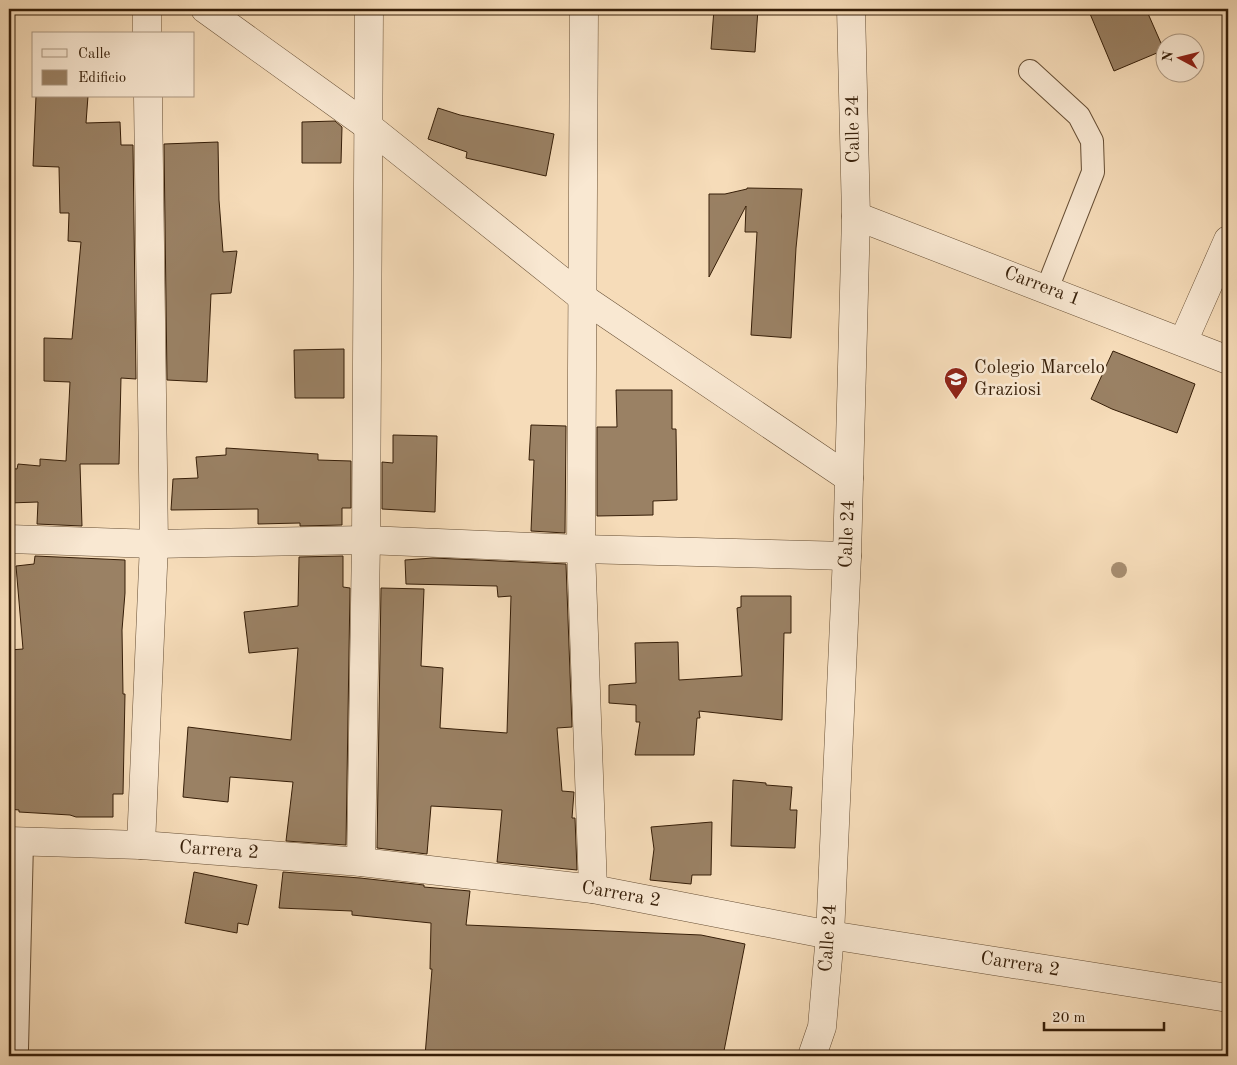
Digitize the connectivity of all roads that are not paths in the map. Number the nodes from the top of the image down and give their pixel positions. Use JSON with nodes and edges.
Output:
{"nodes":[{"id":1,"x":147,"y":9,"type":"edge"},
{"id":2,"x":204,"y":9,"type":"edge"},
{"id":3,"x":369,"y":9,"type":"edge"},
{"id":4,"x":584,"y":9,"type":"edge"},
{"id":5,"x":852,"y":9,"type":"edge"},
{"id":6,"x":147,"y":32,"type":"edge"},
{"id":7,"x":1030,"y":71,"type":"dead end"},
{"id":8,"x":148,"y":98,"type":"edge"},
{"id":9,"x":368,"y":127,"type":"junction"},
{"id":10,"x":856,"y":216,"type":"junction"},
{"id":11,"x":1228,"y":240,"type":"edge"},
{"id":12,"x":1047,"y":289,"type":"junction"},
{"id":13,"x":583,"y":298,"type":"junction"},
{"id":14,"x":1183,"y":342,"type":"junction"},
{"id":15,"x":1228,"y":360,"type":"edge"},
{"id":16,"x":850,"y":478,"type":"junction"},
{"id":17,"x":9,"y":539,"type":"edge"},
{"id":18,"x":366,"y":540,"type":"junction"},
{"id":19,"x":154,"y":544,"type":"junction"},
{"id":20,"x":581,"y":550,"type":"junction"},
{"id":21,"x":847,"y":556,"type":"junction"},
{"id":22,"x":15,"y":842,"type":"edge"},
{"id":23,"x":141,"y":845,"type":"junction"},
{"id":24,"x":361,"y":862,"type":"junction"},
{"id":25,"x":594,"y":889,"type":"junction"},
{"id":26,"x":830,"y":935,"type":"junction"},
{"id":27,"x":1228,"y":998,"type":"edge"},
{"id":28,"x":17,"y":1049,"type":"dead end"},
{"id":29,"x":812,"y":1056,"type":"edge"}],
"edges":[{"from":1,"to":6,"type":"street"},
{"from":2,"to":9,"type":"street"},
{"from":3,"to":9,"type":"street"},
{"from":4,"to":13,"type":"street"},
{"from":5,"to":10,"type":"street","name":"Calle 24"},
{"from":7,"to":12,"type":"lane"},
{"from":8,"to":19,"type":"street"},
{"from":9,"to":13,"type":"street"},
{"from":9,"to":18,"type":"street"},
{"from":10,"to":12,"type":"street","name":"Carrera 1"},
{"from":10,"to":16,"type":"street","name":"Calle 24"},
{"from":11,"to":14,"type":"street"},
{"from":12,"to":14,"type":"street","name":"Carrera 1"},
{"from":13,"to":16,"type":"street"},
{"from":13,"to":20,"type":"street"},
{"from":14,"to":15,"type":"street","name":"Carrera 1"},
{"from":16,"to":21,"type":"street","name":"Calle 24"},
{"from":17,"to":19,"type":"street"},
{"from":18,"to":19,"type":"street"},
{"from":18,"to":20,"type":"street"},
{"from":18,"to":24,"type":"street"},
{"from":19,"to":23,"type":"street"},
{"from":20,"to":21,"type":"street"},
{"from":20,"to":25,"type":"street"},
{"from":21,"to":26,"type":"street","name":"Calle 24"},
{"from":22,"to":23,"type":"street","name":"Carrera 2"},
{"from":22,"to":28,"type":"lane"},
{"from":23,"to":24,"type":"street","name":"Carrera 2"},
{"from":24,"to":25,"type":"street","name":"Carrera 2"},
{"from":25,"to":26,"type":"street","name":"Carrera 2"},
{"from":26,"to":27,"type":"street","name":"Carrera 2"},
{"from":26,"to":29,"type":"street","name":"Calle 24"}]}
